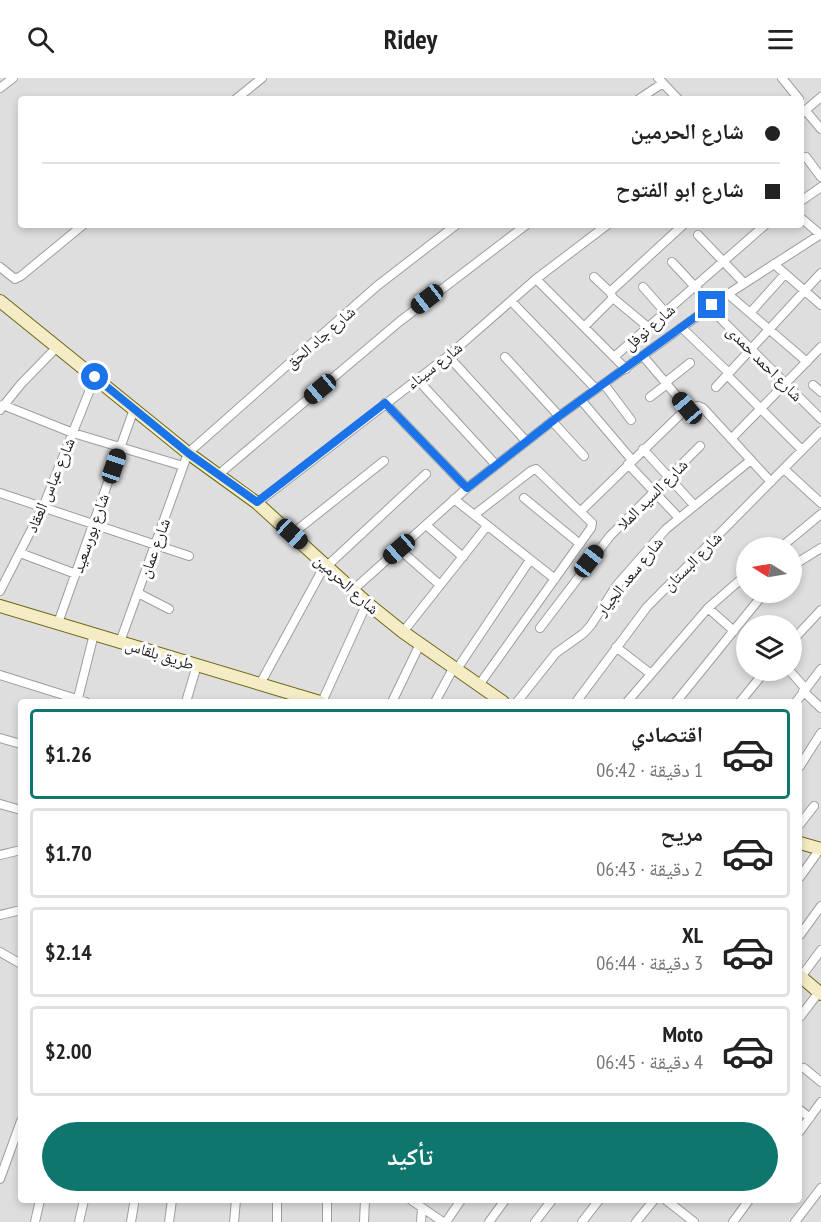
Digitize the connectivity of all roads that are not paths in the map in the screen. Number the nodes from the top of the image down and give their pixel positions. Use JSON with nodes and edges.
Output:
{"nodes":[{"id":1,"x":13,"y":78,"type":"edge"},
{"id":2,"x":262,"y":78,"type":"edge"},
{"id":3,"x":782,"y":78,"type":"edge"},
{"id":4,"x":661,"y":80,"type":"edge"},
{"id":5,"x":0,"y":88,"type":"edge"},
{"id":6,"x":240,"y":96,"type":"edge"},
{"id":7,"x":642,"y":96,"type":"edge"},
{"id":8,"x":675,"y":96,"type":"edge"},
{"id":9,"x":795,"y":96,"type":"edge"},
{"id":10,"x":821,"y":97,"type":"edge"},
{"id":11,"x":804,"y":106,"type":"edge"},
{"id":12,"x":804,"y":108,"type":"edge"},
{"id":13,"x":821,"y":129,"type":"edge"},
{"id":14,"x":806,"y":157,"type":"dead end"},
{"id":15,"x":821,"y":177,"type":"edge"},
{"id":16,"x":821,"y":187,"type":"edge"},
{"id":17,"x":804,"y":199,"type":"edge"},
{"id":18,"x":804,"y":221,"type":"edge"},
{"id":19,"x":79,"y":228,"type":"edge"},
{"id":20,"x":452,"y":228,"type":"edge"},
{"id":21,"x":522,"y":228,"type":"edge"},
{"id":22,"x":603,"y":228,"type":"edge"},
{"id":23,"x":680,"y":228,"type":"edge"},
{"id":24,"x":754,"y":229,"type":"edge"},
{"id":25,"x":698,"y":235,"type":"dead end"},
{"id":26,"x":821,"y":235,"type":"edge"},
{"id":27,"x":723,"y":261,"type":"junction"},
{"id":28,"x":672,"y":262,"type":"dead end"},
{"id":29,"x":774,"y":264,"type":"junction"},
{"id":30,"x":0,"y":267,"type":"edge"},
{"id":31,"x":821,"y":273,"type":"edge"},
{"id":32,"x":785,"y":274,"type":"junction"},
{"id":33,"x":594,"y":277,"type":"dead end"},
{"id":34,"x":536,"y":279,"type":"junction"},
{"id":35,"x":744,"y":283,"type":"junction"},
{"id":36,"x":695,"y":286,"type":"junction"},
{"id":37,"x":643,"y":287,"type":"dead end"},
{"id":38,"x":805,"y":290,"type":"junction"},
{"id":39,"x":728,"y":294,"type":"junction"},
{"id":40,"x":612,"y":295,"type":"junction"},
{"id":41,"x":0,"y":301,"type":"edge"},
{"id":42,"x":511,"y":301,"type":"junction"},
{"id":43,"x":821,"y":305,"type":"edge"},
{"id":44,"x":711,"y":306,"type":"junction"},
{"id":45,"x":665,"y":312,"type":"junction"},
{"id":46,"x":750,"y":313,"type":"junction"},
{"id":47,"x":584,"y":327,"type":"junction"},
{"id":48,"x":648,"y":327,"type":"junction"},
{"id":49,"x":682,"y":328,"type":"junction"},
{"id":50,"x":769,"y":329,"type":"junction"},
{"id":51,"x":57,"y":347,"type":"junction"},
{"id":52,"x":821,"y":347,"type":"edge"},
{"id":53,"x":751,"y":349,"type":"junction"},
{"id":54,"x":448,"y":356,"type":"junction"},
{"id":55,"x":643,"y":356,"type":"junction"},
{"id":56,"x":505,"y":357,"type":"dead end"},
{"id":57,"x":614,"y":357,"type":"junction"},
{"id":58,"x":807,"y":362,"type":"junction"},
{"id":59,"x":690,"y":363,"type":"dead end"},
{"id":60,"x":626,"y":369,"type":"junction"},
{"id":61,"x":728,"y":374,"type":"junction"},
{"id":62,"x":95,"y":377,"type":"junction"},
{"id":63,"x":417,"y":379,"type":"junction"},
{"id":64,"x":666,"y":383,"type":"junction"},
{"id":65,"x":786,"y":384,"type":"junction"},
{"id":66,"x":813,"y":385,"type":"dead end"},
{"id":67,"x":600,"y":387,"type":"junction"},
{"id":68,"x":716,"y":387,"type":"dead end"},
{"id":69,"x":821,"y":392,"type":"edge"},
{"id":70,"x":650,"y":397,"type":"dead end"},
{"id":71,"x":581,"y":400,"type":"junction"},
{"id":72,"x":385,"y":403,"type":"junction"},
{"id":73,"x":2,"y":408,"type":"edge"},
{"id":74,"x":687,"y":408,"type":"junction"},
{"id":75,"x":134,"y":409,"type":"junction"},
{"id":76,"x":761,"y":409,"type":"junction"},
{"id":77,"x":556,"y":418,"type":"junction"},
{"id":78,"x":821,"y":419,"type":"edge"},
{"id":79,"x":631,"y":420,"type":"dead end"},
{"id":80,"x":821,"y":430,"type":"edge"},
{"id":81,"x":73,"y":433,"type":"junction"},
{"id":82,"x":731,"y":439,"type":"junction"},
{"id":83,"x":526,"y":441,"type":"junction"},
{"id":84,"x":700,"y":446,"type":"dead end"},
{"id":85,"x":120,"y":447,"type":"junction"},
{"id":86,"x":643,"y":449,"type":"junction"},
{"id":87,"x":802,"y":450,"type":"junction"},
{"id":88,"x":188,"y":453,"type":"junction"},
{"id":89,"x":584,"y":456,"type":"dead end"},
{"id":90,"x":751,"y":460,"type":"junction"},
{"id":91,"x":384,"y":461,"type":"dead end"},
{"id":92,"x":630,"y":462,"type":"junction"},
{"id":93,"x":495,"y":465,"type":"junction"},
{"id":94,"x":183,"y":466,"type":"junction"},
{"id":95,"x":784,"y":469,"type":"junction"},
{"id":96,"x":426,"y":474,"type":"dead end"},
{"id":97,"x":218,"y":475,"type":"junction"},
{"id":98,"x":669,"y":477,"type":"junction"},
{"id":99,"x":771,"y":482,"type":"junction"},
{"id":100,"x":467,"y":488,"type":"junction"},
{"id":101,"x":821,"y":489,"type":"edge"},
{"id":102,"x":654,"y":492,"type":"junction"},
{"id":103,"x":0,"y":493,"type":"edge"},
{"id":104,"x":524,"y":498,"type":"dead end"},
{"id":105,"x":454,"y":499,"type":"junction"},
{"id":106,"x":818,"y":500,"type":"edge"},
{"id":107,"x":257,"y":502,"type":"junction"},
{"id":108,"x":694,"y":505,"type":"junction"},
{"id":109,"x":43,"y":507,"type":"junction"},
{"id":110,"x":581,"y":511,"type":"junction"},
{"id":111,"x":821,"y":514,"type":"edge"},
{"id":112,"x":474,"y":515,"type":"junction"},
{"id":113,"x":679,"y":518,"type":"junction"},
{"id":114,"x":93,"y":524,"type":"junction"},
{"id":115,"x":426,"y":525,"type":"junction"},
{"id":116,"x":487,"y":526,"type":"junction"},
{"id":117,"x":292,"y":534,"type":"junction"},
{"id":118,"x":793,"y":537,"type":"edge"},
{"id":119,"x":580,"y":543,"type":"junction"},
{"id":120,"x":155,"y":544,"type":"junction"},
{"id":121,"x":821,"y":548,"type":"edge"},
{"id":122,"x":399,"y":549,"type":"junction"},
{"id":123,"x":20,"y":553,"type":"junction"},
{"id":124,"x":189,"y":556,"type":"dead end"},
{"id":125,"x":463,"y":557,"type":"junction"},
{"id":126,"x":530,"y":560,"type":"junction"},
{"id":127,"x":802,"y":560,"type":"edge"},
{"id":128,"x":326,"y":566,"type":"junction"},
{"id":129,"x":76,"y":574,"type":"junction"},
{"id":130,"x":555,"y":579,"type":"junction"},
{"id":131,"x":736,"y":584,"type":"edge"},
{"id":132,"x":440,"y":585,"type":"junction"},
{"id":133,"x":353,"y":590,"type":"junction"},
{"id":134,"x":0,"y":591,"type":"edge"},
{"id":135,"x":138,"y":593,"type":"junction"},
{"id":136,"x":368,"y":603,"type":"junction"},
{"id":137,"x":756,"y":603,"type":"edge"},
{"id":138,"x":0,"y":606,"type":"edge"},
{"id":139,"x":708,"y":608,"type":"junction"},
{"id":140,"x":169,"y":609,"type":"dead end"},
{"id":141,"x":821,"y":610,"type":"edge"},
{"id":142,"x":58,"y":623,"type":"junction"},
{"id":143,"x":540,"y":628,"type":"dead end"},
{"id":144,"x":802,"y":630,"type":"edge"},
{"id":145,"x":734,"y":631,"type":"junction"},
{"id":146,"x":403,"y":632,"type":"junction"},
{"id":147,"x":94,"y":634,"type":"junction"},
{"id":148,"x":120,"y":642,"type":"junction"},
{"id":149,"x":420,"y":644,"type":"junction"},
{"id":150,"x":616,"y":647,"type":"junction"},
{"id":151,"x":197,"y":665,"type":"junction"},
{"id":152,"x":455,"y":668,"type":"junction"},
{"id":153,"x":821,"y":669,"type":"edge"},
{"id":154,"x":651,"y":674,"type":"junction"},
{"id":155,"x":0,"y":675,"type":"edge"},
{"id":156,"x":757,"y":681,"type":"edge"},
{"id":157,"x":797,"y":681,"type":"edge"},
{"id":158,"x":260,"y":684,"type":"junction"},
{"id":159,"x":479,"y":685,"type":"junction"},
{"id":160,"x":804,"y":690,"type":"junction"},
{"id":161,"x":289,"y":698,"type":"edge"},
{"id":162,"x":74,"y":699,"type":"edge"},
{"id":163,"x":80,"y":699,"type":"edge"},
{"id":164,"x":187,"y":699,"type":"edge"},
{"id":165,"x":322,"y":699,"type":"edge"},
{"id":166,"x":393,"y":699,"type":"edge"},
{"id":167,"x":437,"y":699,"type":"edge"},
{"id":168,"x":499,"y":699,"type":"edge"},
{"id":169,"x":519,"y":699,"type":"edge"},
{"id":170,"x":578,"y":699,"type":"edge"},
{"id":171,"x":630,"y":699,"type":"edge"},
{"id":172,"x":678,"y":699,"type":"edge"},
{"id":173,"x":742,"y":699,"type":"edge"},
{"id":174,"x":798,"y":699,"type":"edge"},
{"id":175,"x":821,"y":708,"type":"edge"},
{"id":176,"x":821,"y":733,"type":"edge"},
{"id":177,"x":0,"y":738,"type":"edge"},
{"id":178,"x":18,"y":743,"type":"edge"},
{"id":179,"x":802,"y":763,"type":"edge"},
{"id":180,"x":0,"y":804,"type":"edge"},
{"id":181,"x":814,"y":806,"type":"dead end"},
{"id":182,"x":18,"y":809,"type":"edge"},
{"id":183,"x":802,"y":821,"type":"edge"},
{"id":184,"x":802,"y":844,"type":"edge"},
{"id":185,"x":821,"y":849,"type":"edge"},
{"id":186,"x":18,"y":851,"type":"edge"},
{"id":187,"x":0,"y":855,"type":"edge"},
{"id":188,"x":802,"y":874,"type":"edge"},
{"id":189,"x":821,"y":906,"type":"edge"},
{"id":190,"x":18,"y":911,"type":"edge"},
{"id":191,"x":0,"y":915,"type":"edge"},
{"id":192,"x":802,"y":932,"type":"edge"},
{"id":193,"x":821,"y":950,"type":"edge"},
{"id":194,"x":0,"y":952,"type":"edge"},
{"id":195,"x":18,"y":962,"type":"edge"},
{"id":196,"x":802,"y":977,"type":"edge"},
{"id":197,"x":802,"y":979,"type":"edge"},
{"id":198,"x":820,"y":993,"type":"edge"},
{"id":199,"x":802,"y":1015,"type":"edge"},
{"id":200,"x":804,"y":1068,"type":"dead end"},
{"id":201,"x":821,"y":1082,"type":"edge"},
{"id":202,"x":821,"y":1102,"type":"edge"},
{"id":203,"x":802,"y":1112,"type":"edge"},
{"id":204,"x":810,"y":1118,"type":"junction"},
{"id":205,"x":802,"y":1128,"type":"edge"},
{"id":206,"x":18,"y":1129,"type":"edge"},
{"id":207,"x":0,"y":1179,"type":"edge"},
{"id":208,"x":821,"y":1188,"type":"edge"},
{"id":209,"x":39,"y":1203,"type":"edge"},
{"id":210,"x":83,"y":1203,"type":"edge"},
{"id":211,"x":134,"y":1203,"type":"dead end"},
{"id":212,"x":172,"y":1203,"type":"edge"},
{"id":213,"x":236,"y":1203,"type":"edge"},
{"id":214,"x":277,"y":1203,"type":"edge"},
{"id":215,"x":327,"y":1203,"type":"edge"},
{"id":216,"x":365,"y":1203,"type":"edge"},
{"id":217,"x":415,"y":1203,"type":"edge"},
{"id":218,"x":459,"y":1203,"type":"edge"},
{"id":219,"x":504,"y":1203,"type":"edge"},
{"id":220,"x":550,"y":1203,"type":"edge"},
{"id":221,"x":597,"y":1203,"type":"edge"},
{"id":222,"x":652,"y":1203,"type":"edge"},
{"id":223,"x":670,"y":1203,"type":"edge"},
{"id":224,"x":747,"y":1203,"type":"edge"},
{"id":225,"x":422,"y":1208,"type":"junction"},
{"id":226,"x":35,"y":1222,"type":"edge"},
{"id":227,"x":79,"y":1222,"type":"edge"},
{"id":228,"x":131,"y":1222,"type":"edge"},
{"id":229,"x":169,"y":1222,"type":"edge"},
{"id":230,"x":234,"y":1222,"type":"edge"},
{"id":231,"x":277,"y":1222,"type":"edge"},
{"id":232,"x":327,"y":1222,"type":"edge"},
{"id":233,"x":364,"y":1222,"type":"edge"},
{"id":234,"x":421,"y":1222,"type":"edge"},
{"id":235,"x":444,"y":1222,"type":"edge"},
{"id":236,"x":489,"y":1222,"type":"edge"},
{"id":237,"x":535,"y":1222,"type":"edge"},
{"id":238,"x":582,"y":1222,"type":"edge"},
{"id":239,"x":636,"y":1222,"type":"edge"},
{"id":240,"x":694,"y":1222,"type":"edge"},
{"id":241,"x":733,"y":1222,"type":"edge"},
{"id":242,"x":795,"y":1222,"type":"edge"}],
"edges":[{"from":1,"to":5,"type":"street"},
{"from":2,"to":6,"type":"street"},
{"from":3,"to":9,"type":"street"},
{"from":4,"to":7,"type":"street"},
{"from":4,"to":8,"type":"street"},
{"from":10,"to":11,"type":"street"},
{"from":12,"to":13,"type":"street"},
{"from":14,"to":15,"type":"street"},
{"from":16,"to":17,"type":"street"},
{"from":18,"to":26,"type":"street"},
{"from":19,"to":30,"type":"street"},
{"from":20,"to":88,"type":"street","name":"شارع جاد الحق"},
{"from":21,"to":97,"type":"street"},
{"from":22,"to":34,"type":"street","name":"شارع سيناء"},
{"from":23,"to":40,"type":"street"},
{"from":24,"to":27,"type":"street","name":"شارع نوفل"},
{"from":25,"to":27,"type":"street"},
{"from":26,"to":29,"type":"street"},
{"from":27,"to":35,"type":"street"},
{"from":27,"to":36,"type":"street","name":"شارع نوفل"},
{"from":28,"to":36,"type":"street","name":"شارع احمد حمدى"},
{"from":29,"to":32,"type":"street"},
{"from":29,"to":35,"type":"street"},
{"from":31,"to":38,"type":"street"},
{"from":32,"to":38,"type":"street"},
{"from":32,"to":46,"type":"street"},
{"from":33,"to":40,"type":"street"},
{"from":34,"to":42,"type":"street","name":"شارع سيناء"},
{"from":34,"to":47,"type":"street"},
{"from":35,"to":39,"type":"street"},
{"from":36,"to":44,"type":"street","name":"شارع احمد حمدى"},
{"from":36,"to":45,"type":"street","name":"شارع نوفل"},
{"from":37,"to":45,"type":"street"},
{"from":38,"to":43,"type":"street"},
{"from":38,"to":50,"type":"street"},
{"from":39,"to":44,"type":"street"},
{"from":39,"to":46,"type":"street"},
{"from":40,"to":47,"type":"street"},
{"from":40,"to":48,"type":"street"},
{"from":41,"to":51,"type":"street","name":"شارع الحرمين"},
{"from":42,"to":54,"type":"street","name":"شارع سيناء"},
{"from":42,"to":67,"type":"street"},
{"from":44,"to":49,"type":"street"},
{"from":44,"to":53,"type":"street","name":"شارع احمد حمدى"},
{"from":45,"to":48,"type":"street","name":"شارع نوفل"},
{"from":46,"to":50,"type":"street"},
{"from":47,"to":57,"type":"street"},
{"from":48,"to":57,"type":"street","name":"شارع نوفل"},
{"from":49,"to":55,"type":"street"},
{"from":49,"to":61,"type":"street"},
{"from":50,"to":53,"type":"street"},
{"from":50,"to":58,"type":"street"},
{"from":51,"to":62,"type":"street","name":"شارع الحرمين"},
{"from":51,"to":73,"type":"street"},
{"from":52,"to":58,"type":"street"},
{"from":53,"to":61,"type":"street"},
{"from":53,"to":65,"type":"street","name":"شارع احمد حمدى"},
{"from":54,"to":63,"type":"street","name":"شارع سيناء"},
{"from":54,"to":83,"type":"street"},
{"from":55,"to":60,"type":"street"},
{"from":55,"to":64,"type":"street"},
{"from":56,"to":77,"type":"street"},
{"from":57,"to":60,"type":"street"},
{"from":58,"to":65,"type":"street"},
{"from":59,"to":64,"type":"street"},
{"from":60,"to":67,"type":"street"},
{"from":61,"to":68,"type":"street"},
{"from":61,"to":76,"type":"street"},
{"from":62,"to":75,"type":"street","name":"شارع الحرمين"},
{"from":62,"to":81,"type":"street","name":"شارع عباس العقاد"},
{"from":63,"to":72,"type":"street","name":"شارع سيناء"},
{"from":63,"to":93,"type":"street"},
{"from":64,"to":70,"type":"street"},
{"from":64,"to":74,"type":"street"},
{"from":65,"to":76,"type":"street"},
{"from":65,"to":78,"type":"street","name":"شارع احمد حمدى"},
{"from":66,"to":69,"type":"street"},
{"from":67,"to":71,"type":"street"},
{"from":67,"to":79,"type":"street"},
{"from":71,"to":77,"type":"street"},
{"from":71,"to":92,"type":"street"},
{"from":72,"to":100,"type":"street"},
{"from":72,"to":107,"type":"street","name":"شارع سيناء"},
{"from":73,"to":81,"type":"street"},
{"from":74,"to":82,"type":"street"},
{"from":74,"to":86,"type":"street"},
{"from":75,"to":85,"type":"street","name":"شارع بورسعيد"},
{"from":75,"to":88,"type":"street","name":"شارع الحرمين"},
{"from":76,"to":82,"type":"street"},
{"from":76,"to":87,"type":"street"},
{"from":77,"to":83,"type":"street"},
{"from":77,"to":89,"type":"street"},
{"from":80,"to":87,"type":"street","name":"شارع البستان"},
{"from":81,"to":85,"type":"street"},
{"from":81,"to":109,"type":"street","name":"شارع عباس العقاد"},
{"from":82,"to":90,"type":"street"},
{"from":83,"to":93,"type":"street"},
{"from":84,"to":98,"type":"street","name":"شارع السيد الملا"},
{"from":85,"to":94,"type":"street"},
{"from":85,"to":114,"type":"street","name":"شارع بورسعيد"},
{"from":86,"to":92,"type":"street"},
{"from":86,"to":98,"type":"street"},
{"from":87,"to":95,"type":"street","name":"شارع البستان"},
{"from":88,"to":94,"type":"street","name":"شارع عمان"},
{"from":88,"to":97,"type":"street","name":"شارع الحرمين"},
{"from":90,"to":99,"type":"street"},
{"from":90,"to":108,"type":"street","name":"شارع سعد الجيار"},
{"from":91,"to":117,"type":"street"},
{"from":92,"to":102,"type":"street"},
{"from":92,"to":110,"type":"street"},
{"from":93,"to":100,"type":"street"},
{"from":94,"to":120,"type":"street","name":"شارع عمان"},
{"from":95,"to":99,"type":"street","name":"شارع البستان"},
{"from":95,"to":106,"type":"street"},
{"from":96,"to":128,"type":"street"},
{"from":97,"to":107,"type":"street","name":"شارع الحرمين"},
{"from":98,"to":102,"type":"street","name":"شارع السيد الملا"},
{"from":98,"to":108,"type":"street"},
{"from":99,"to":150,"type":"street","name":"شارع البستان"},
{"from":100,"to":105,"type":"street"},
{"from":101,"to":106,"type":"street"},
{"from":102,"to":113,"type":"street"},
{"from":102,"to":143,"type":"street","name":"شارع السيد الملا"},
{"from":103,"to":109,"type":"street"},
{"from":104,"to":119,"type":"street"},
{"from":105,"to":112,"type":"street"},
{"from":105,"to":115,"type":"street"},
{"from":107,"to":117,"type":"street","name":"شارع الحرمين"},
{"from":108,"to":113,"type":"street","name":"شارع سعد الجيار"},
{"from":109,"to":114,"type":"street"},
{"from":109,"to":123,"type":"street","name":"شارع عباس العقاد"},
{"from":110,"to":112,"type":"street"},
{"from":110,"to":119,"type":"street"},
{"from":111,"to":118,"type":"street"},
{"from":112,"to":116,"type":"street"},
{"from":113,"to":169,"type":"street","name":"شارع سعد الجيار"},
{"from":114,"to":120,"type":"street"},
{"from":114,"to":129,"type":"street","name":"شارع بورسعيد"},
{"from":115,"to":122,"type":"street"},
{"from":115,"to":125,"type":"street"},
{"from":116,"to":125,"type":"street"},
{"from":116,"to":126,"type":"street"},
{"from":117,"to":128,"type":"street","name":"شارع الحرمين"},
{"from":119,"to":130,"type":"street"},
{"from":120,"to":124,"type":"street"},
{"from":120,"to":135,"type":"street","name":"شارع عمان"},
{"from":121,"to":127,"type":"street"},
{"from":122,"to":132,"type":"street"},
{"from":122,"to":133,"type":"street"},
{"from":123,"to":129,"type":"street"},
{"from":123,"to":134,"type":"street","name":"شارع عباس العقاد"},
{"from":125,"to":132,"type":"street"},
{"from":126,"to":130,"type":"street"},
{"from":126,"to":152,"type":"street"},
{"from":128,"to":133,"type":"street","name":"شارع الحرمين"},
{"from":128,"to":158,"type":"street"},
{"from":129,"to":142,"type":"street","name":"شارع بورسعيد"},
{"from":130,"to":159,"type":"street"},
{"from":131,"to":139,"type":"street"},
{"from":132,"to":146,"type":"street"},
{"from":133,"to":136,"type":"street","name":"شارع الحرمين"},
{"from":135,"to":140,"type":"street"},
{"from":135,"to":148,"type":"street","name":"شارع عمان"},
{"from":136,"to":146,"type":"street","name":"شارع الحرمين"},
{"from":136,"to":165,"type":"street"},
{"from":137,"to":145,"type":"street"},
{"from":138,"to":142,"type":"street","name":"طريق بلقاس"},
{"from":139,"to":145,"type":"street"},
{"from":139,"to":154,"type":"street"},
{"from":141,"to":144,"type":"street"},
{"from":142,"to":147,"type":"street","name":"طريق بلقاس"},
{"from":145,"to":172,"type":"street"},
{"from":146,"to":149,"type":"street","name":"شارع الحرمين"},
{"from":147,"to":148,"type":"street","name":"طريق بلقاس"},
{"from":147,"to":163,"type":"street"},
{"from":148,"to":151,"type":"street","name":"طريق بلقاس"},
{"from":149,"to":152,"type":"street","name":"شارع الحرمين"},
{"from":149,"to":166,"type":"street"},
{"from":150,"to":154,"type":"street"},
{"from":150,"to":170,"type":"street","name":"شارع البستان"},
{"from":151,"to":158,"type":"street","name":"طريق بلقاس"},
{"from":151,"to":164,"type":"street"},
{"from":152,"to":159,"type":"street","name":"شارع الحرمين"},
{"from":152,"to":167,"type":"street"},
{"from":153,"to":160,"type":"street"},
{"from":154,"to":171,"type":"street"},
{"from":155,"to":162,"type":"street"},
{"from":156,"to":173,"type":"street"},
{"from":157,"to":160,"type":"street"},
{"from":158,"to":161,"type":"street","name":"طريق بلقاس"},
{"from":159,"to":168,"type":"street","name":"شارع الحرمين"},
{"from":160,"to":174,"type":"street"},
{"from":160,"to":175,"type":"street"},
{"from":176,"to":179,"type":"street"},
{"from":177,"to":178,"type":"street"},
{"from":180,"to":182,"type":"street"},
{"from":181,"to":183,"type":"street"},
{"from":184,"to":185,"type":"street"},
{"from":185,"to":188,"type":"street"},
{"from":186,"to":187,"type":"street"},
{"from":189,"to":192,"type":"street"},
{"from":190,"to":191,"type":"street"},
{"from":193,"to":196,"type":"street"},
{"from":194,"to":195,"type":"street"},
{"from":197,"to":198,"type":"street"},
{"from":198,"to":199,"type":"street"},
{"from":200,"to":201,"type":"street"},
{"from":202,"to":204,"type":"street"},
{"from":203,"to":204,"type":"street"},
{"from":204,"to":205,"type":"street"},
{"from":206,"to":207,"type":"street"},
{"from":208,"to":242,"type":"street"},
{"from":209,"to":226,"type":"street"},
{"from":210,"to":227,"type":"street"},
{"from":211,"to":228,"type":"street"},
{"from":212,"to":229,"type":"street"},
{"from":213,"to":230,"type":"street"},
{"from":214,"to":231,"type":"street"},
{"from":215,"to":232,"type":"street"},
{"from":216,"to":233,"type":"street"},
{"from":217,"to":225,"type":"street"},
{"from":218,"to":235,"type":"street"},
{"from":219,"to":236,"type":"street"},
{"from":220,"to":237,"type":"street"},
{"from":221,"to":238,"type":"street"},
{"from":222,"to":239,"type":"street"},
{"from":223,"to":240,"type":"street"},
{"from":224,"to":241,"type":"street"},
{"from":225,"to":234,"type":"street"},
{"from":225,"to":235,"type":"street"}]}
